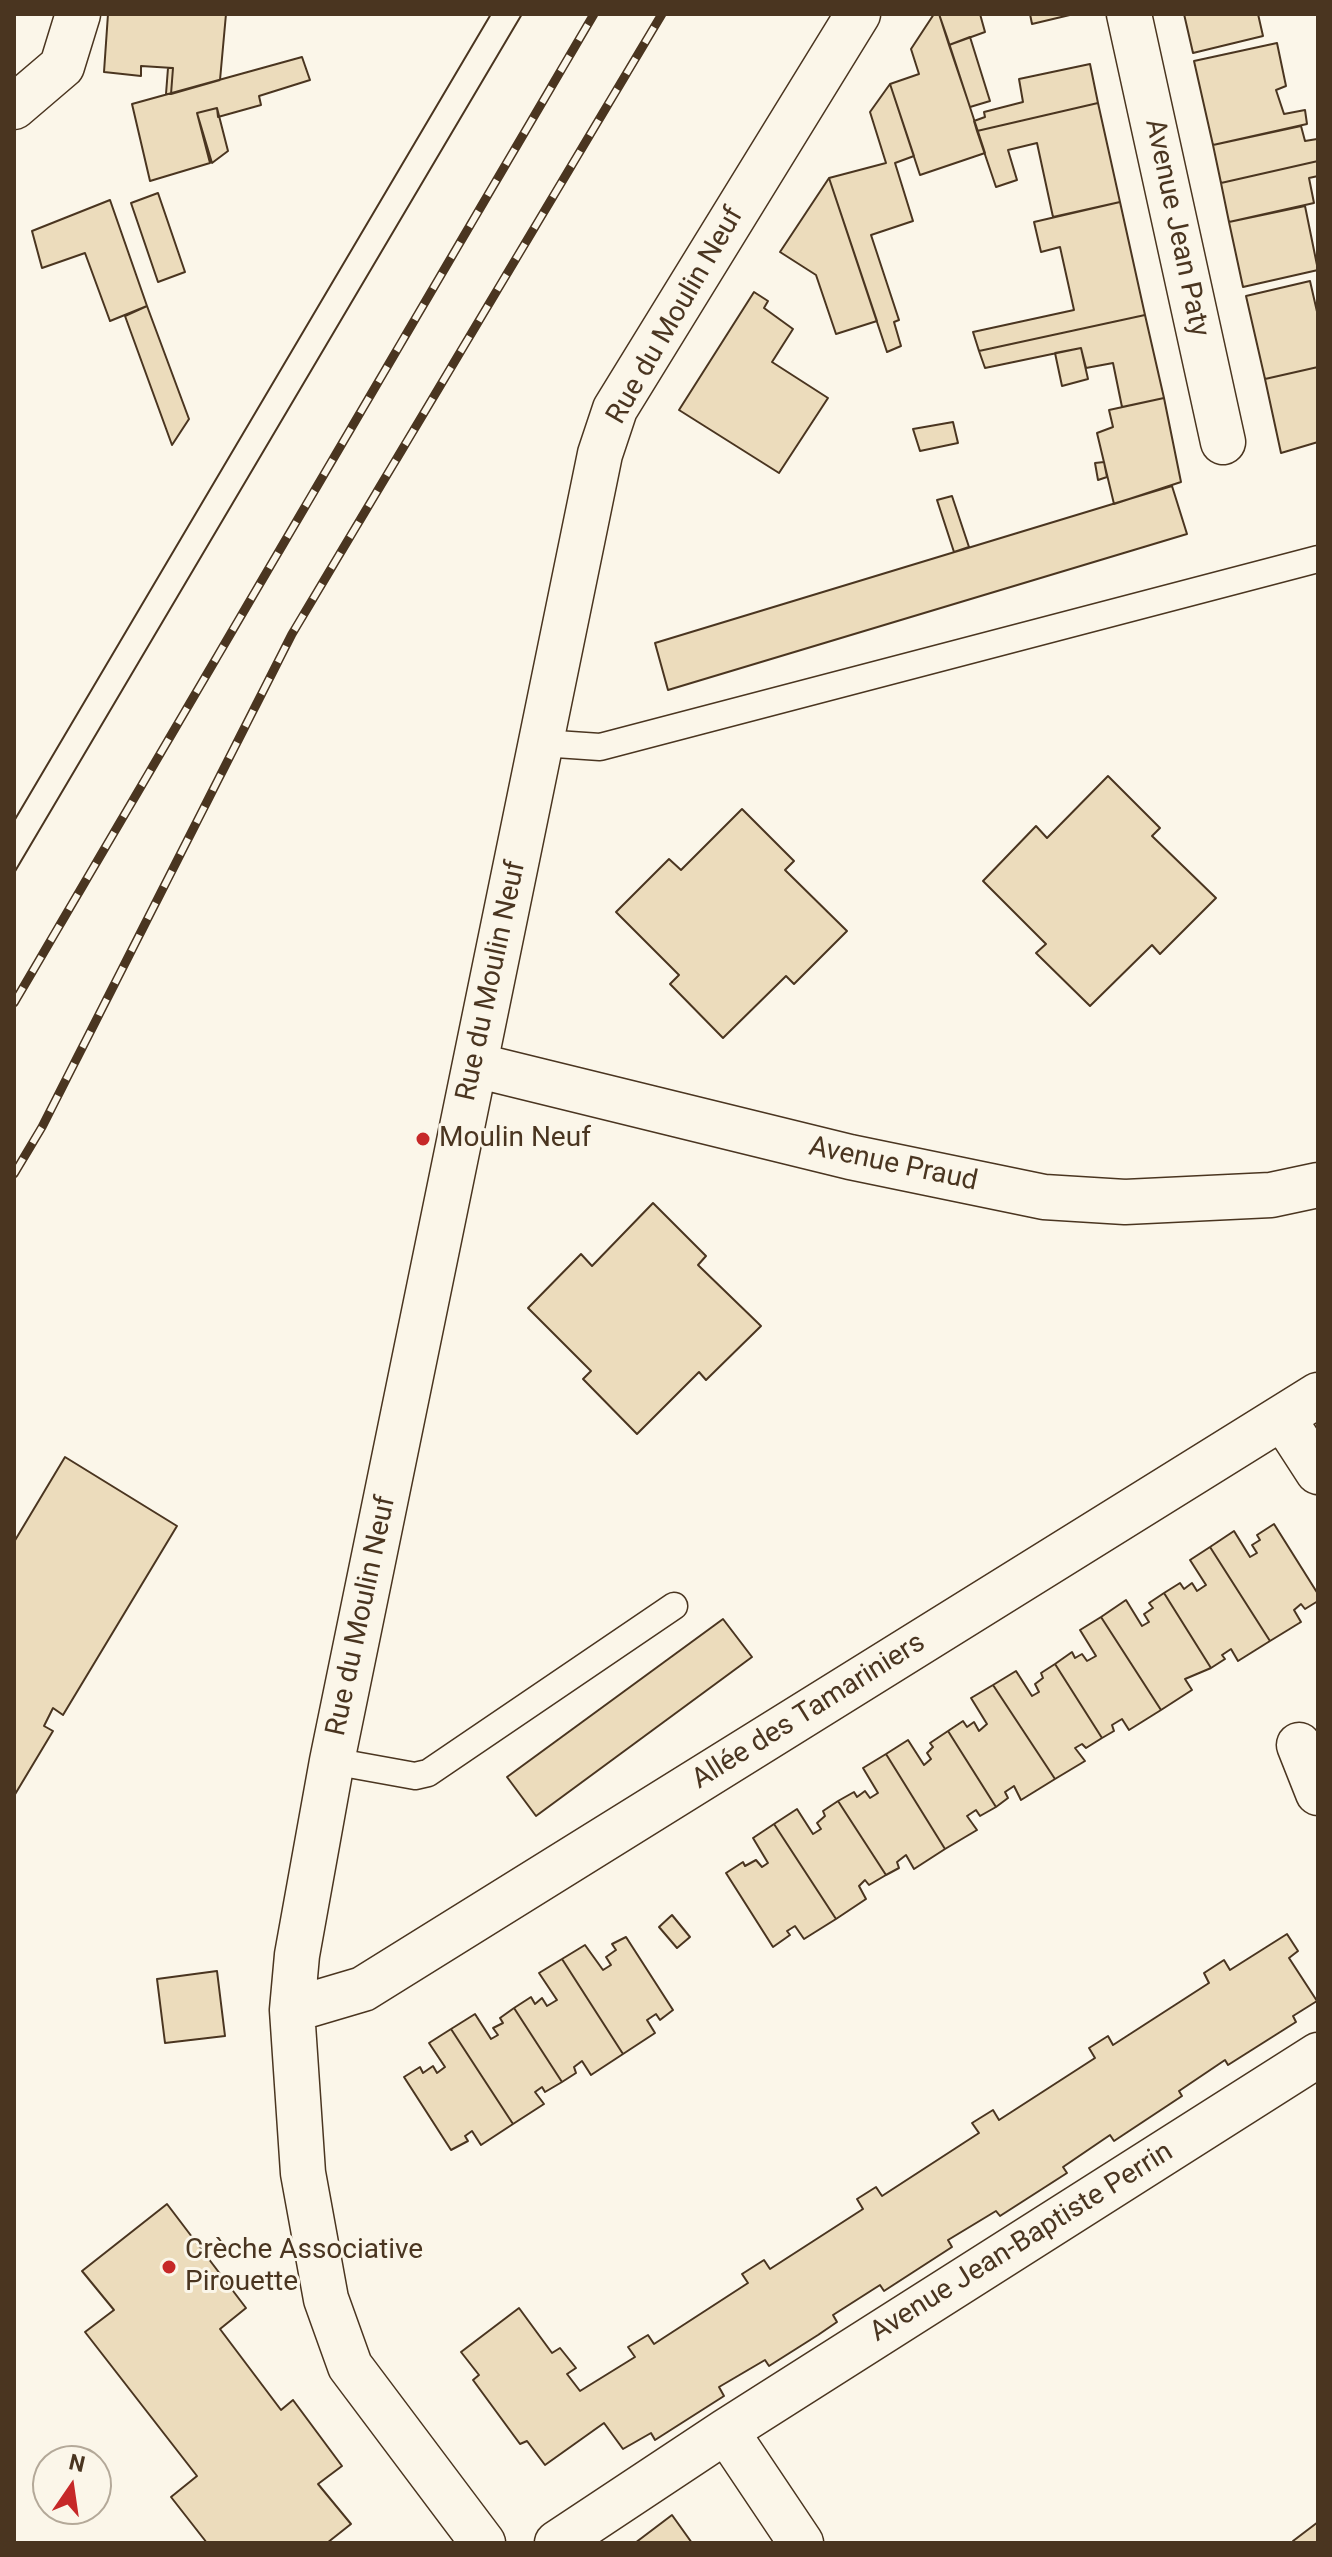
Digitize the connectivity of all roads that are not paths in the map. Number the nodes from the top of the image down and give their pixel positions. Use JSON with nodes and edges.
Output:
{"nodes":[{"id":1,"x":78,"y":14,"type":"edge"},
{"id":2,"x":858,"y":14,"type":"edge"},
{"id":3,"x":1129,"y":14,"type":"edge"},
{"id":4,"x":14,"y":107,"type":"edge"},
{"id":5,"x":1223,"y":442,"type":"dead end"},
{"id":6,"x":1318,"y":559,"type":"edge"},
{"id":7,"x":541,"y":743,"type":"junction"},
{"id":8,"x":475,"y":1065,"type":"junction"},
{"id":9,"x":1318,"y":1185,"type":"edge"},
{"id":10,"x":1300,"y":1406,"type":"edge"},
{"id":11,"x":1318,"y":1472,"type":"edge"},
{"id":12,"x":674,"y":1606,"type":"dead end"},
{"id":13,"x":1299,"y":1745,"type":"dead end"},
{"id":14,"x":332,"y":1761,"type":"junction"},
{"id":15,"x":1318,"y":1793,"type":"edge"},
{"id":16,"x":292,"y":2010,"type":"junction"},
{"id":17,"x":1318,"y":2055,"type":"edge"},
{"id":18,"x":726,"y":2431,"type":"junction"},
{"id":19,"x":483,"y":2543,"type":"edge"},
{"id":20,"x":557,"y":2543,"type":"edge"},
{"id":21,"x":801,"y":2543,"type":"edge"}],
"edges":[{"from":1,"to":4,"type":"street"},
{"from":2,"to":7,"type":"street","name":"Rue du Moulin Neuf"},
{"from":3,"to":5,"type":"street","name":"Avenue Jean Paty"},
{"from":6,"to":7,"type":"lane"},
{"from":7,"to":8,"type":"street","name":"Rue du Moulin Neuf"},
{"from":8,"to":9,"type":"street","name":"Avenue Praud"},
{"from":8,"to":14,"type":"street","name":"Rue du Moulin Neuf"},
{"from":10,"to":11,"type":"street"},
{"from":10,"to":16,"type":"street","name":"Allée des Tamariniers"},
{"from":12,"to":14,"type":"lane"},
{"from":13,"to":15,"type":"street"},
{"from":14,"to":16,"type":"street","name":"Rue du Moulin Neuf"},
{"from":16,"to":19,"type":"street","name":"Rue du Moulin Neuf"},
{"from":17,"to":18,"type":"street","name":"Avenue Jean-Baptiste Perrin"},
{"from":18,"to":20,"type":"street","name":"Avenue Jean-Baptiste Perrin"},
{"from":18,"to":21,"type":"street"}]}
